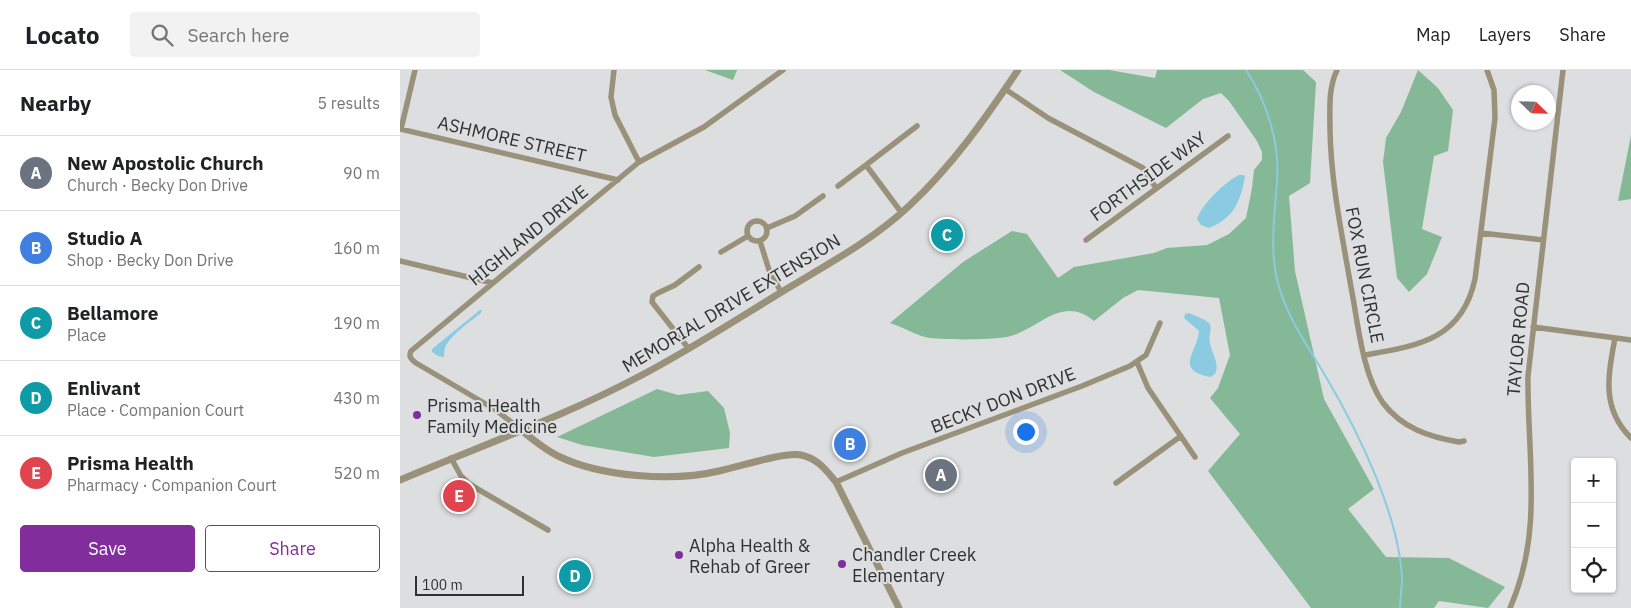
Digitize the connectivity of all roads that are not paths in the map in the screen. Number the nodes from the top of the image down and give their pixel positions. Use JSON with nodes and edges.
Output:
{"nodes":[{"id":1,"x":415,"y":70,"type":"edge"},
{"id":2,"x":614,"y":70,"type":"edge"},
{"id":3,"x":783,"y":70,"type":"edge"},
{"id":4,"x":1018,"y":70,"type":"edge"},
{"id":5,"x":1337,"y":70,"type":"edge"},
{"id":6,"x":1487,"y":70,"type":"edge"},
{"id":7,"x":1563,"y":70,"type":"edge"},
{"id":8,"x":1005,"y":89,"type":"junction"},
{"id":9,"x":917,"y":126,"type":"dead end"},
{"id":10,"x":400,"y":129,"type":"edge"},
{"id":11,"x":1228,"y":136,"type":"dead end"},
{"id":12,"x":639,"y":162,"type":"junction"},
{"id":13,"x":866,"y":165,"type":"junction"},
{"id":14,"x":618,"y":180,"type":"junction"},
{"id":15,"x":838,"y":186,"type":"dead end"},
{"id":16,"x":1156,"y":188,"type":"junction"},
{"id":17,"x":823,"y":196,"type":"dead end"},
{"id":18,"x":901,"y":212,"type":"junction"},
{"id":19,"x":767,"y":228,"type":"junction"},
{"id":20,"x":1481,"y":233,"type":"junction"},
{"id":21,"x":748,"y":236,"type":"junction"},
{"id":22,"x":1086,"y":240,"type":"dead end"},
{"id":23,"x":1543,"y":240,"type":"junction"},
{"id":24,"x":760,"y":241,"type":"junction"},
{"id":25,"x":721,"y":252,"type":"dead end"},
{"id":26,"x":400,"y":261,"type":"edge"},
{"id":27,"x":699,"y":267,"type":"dead end"},
{"id":28,"x":493,"y":283,"type":"junction"},
{"id":29,"x":781,"y":292,"type":"junction"},
{"id":30,"x":1160,"y":323,"type":"dead end"},
{"id":31,"x":1533,"y":327,"type":"junction"},
{"id":32,"x":1615,"y":338,"type":"junction"},
{"id":33,"x":1631,"y":340,"type":"edge"},
{"id":34,"x":689,"y":349,"type":"junction"},
{"id":35,"x":1365,"y":355,"type":"junction"},
{"id":36,"x":1138,"y":362,"type":"junction"},
{"id":37,"x":520,"y":430,"type":"junction"},
{"id":38,"x":1181,"y":436,"type":"junction"},
{"id":39,"x":1631,"y":438,"type":"edge"},
{"id":40,"x":1464,"y":441,"type":"dead end"},
{"id":41,"x":1196,"y":457,"type":"dead end"},
{"id":42,"x":451,"y":458,"type":"junction"},
{"id":43,"x":400,"y":480,"type":"edge"},
{"id":44,"x":836,"y":482,"type":"junction"},
{"id":45,"x":1116,"y":483,"type":"dead end"},
{"id":46,"x":548,"y":530,"type":"dead end"},
{"id":47,"x":899,"y":608,"type":"edge"},
{"id":48,"x":1510,"y":608,"type":"edge"}],
"edges":[{"from":1,"to":10,"type":"street"},
{"from":2,"to":12,"type":"street"},
{"from":3,"to":12,"type":"street","name":"HIGHLAND DRIVE"},
{"from":4,"to":8,"type":"street","name":"MEMORIAL DRIVE EXTENSION"},
{"from":5,"to":35,"type":"street","name":"FOX RUN CIRCLE"},
{"from":6,"to":20,"type":"street","name":"FOX RUN CIRCLE"},
{"from":7,"to":23,"type":"street","name":"TAYLOR ROAD"},
{"from":8,"to":16,"type":"street"},
{"from":8,"to":18,"type":"street","name":"MEMORIAL DRIVE EXTENSION"},
{"from":9,"to":13,"type":"street"},
{"from":10,"to":14,"type":"street","name":"ASHMORE STREET"},
{"from":11,"to":16,"type":"street","name":"FORTHSIDE WAY"},
{"from":12,"to":14,"type":"street","name":"HIGHLAND DRIVE"},
{"from":13,"to":15,"type":"street"},
{"from":13,"to":18,"type":"street"},
{"from":14,"to":28,"type":"street","name":"HIGHLAND DRIVE"},
{"from":16,"to":22,"type":"street","name":"FORTHSIDE WAY"},
{"from":17,"to":19,"type":"street"},
{"from":18,"to":29,"type":"street","name":"MEMORIAL DRIVE EXTENSION"},
{"from":19,"to":21,"type":"street"},
{"from":19,"to":24,"type":"street"},
{"from":20,"to":23,"type":"street"},
{"from":20,"to":35,"type":"street","name":"FOX RUN CIRCLE"},
{"from":21,"to":24,"type":"street"},
{"from":21,"to":25,"type":"street"},
{"from":23,"to":31,"type":"street","name":"TAYLOR ROAD"},
{"from":24,"to":29,"type":"street"},
{"from":26,"to":28,"type":"street"},
{"from":27,"to":34,"type":"street"},
{"from":28,"to":37,"type":"street","name":"HIGHLAND DRIVE"},
{"from":29,"to":34,"type":"street","name":"MEMORIAL DRIVE EXTENSION"},
{"from":30,"to":36,"type":"street"},
{"from":31,"to":32,"type":"street"},
{"from":31,"to":48,"type":"street","name":"TAYLOR ROAD"},
{"from":32,"to":33,"type":"street"},
{"from":32,"to":39,"type":"street"},
{"from":34,"to":37,"type":"street","name":"MEMORIAL DRIVE EXTENSION"},
{"from":35,"to":40,"type":"street"},
{"from":36,"to":38,"type":"street"},
{"from":36,"to":44,"type":"street","name":"BECKY DON DRIVE"},
{"from":37,"to":42,"type":"street","name":"MEMORIAL DRIVE EXTENSION"},
{"from":37,"to":44,"type":"street"},
{"from":38,"to":41,"type":"street"},
{"from":38,"to":45,"type":"street"},
{"from":42,"to":43,"type":"street","name":"MEMORIAL DRIVE EXTENSION"},
{"from":42,"to":46,"type":"street"},
{"from":44,"to":47,"type":"street"}]}
